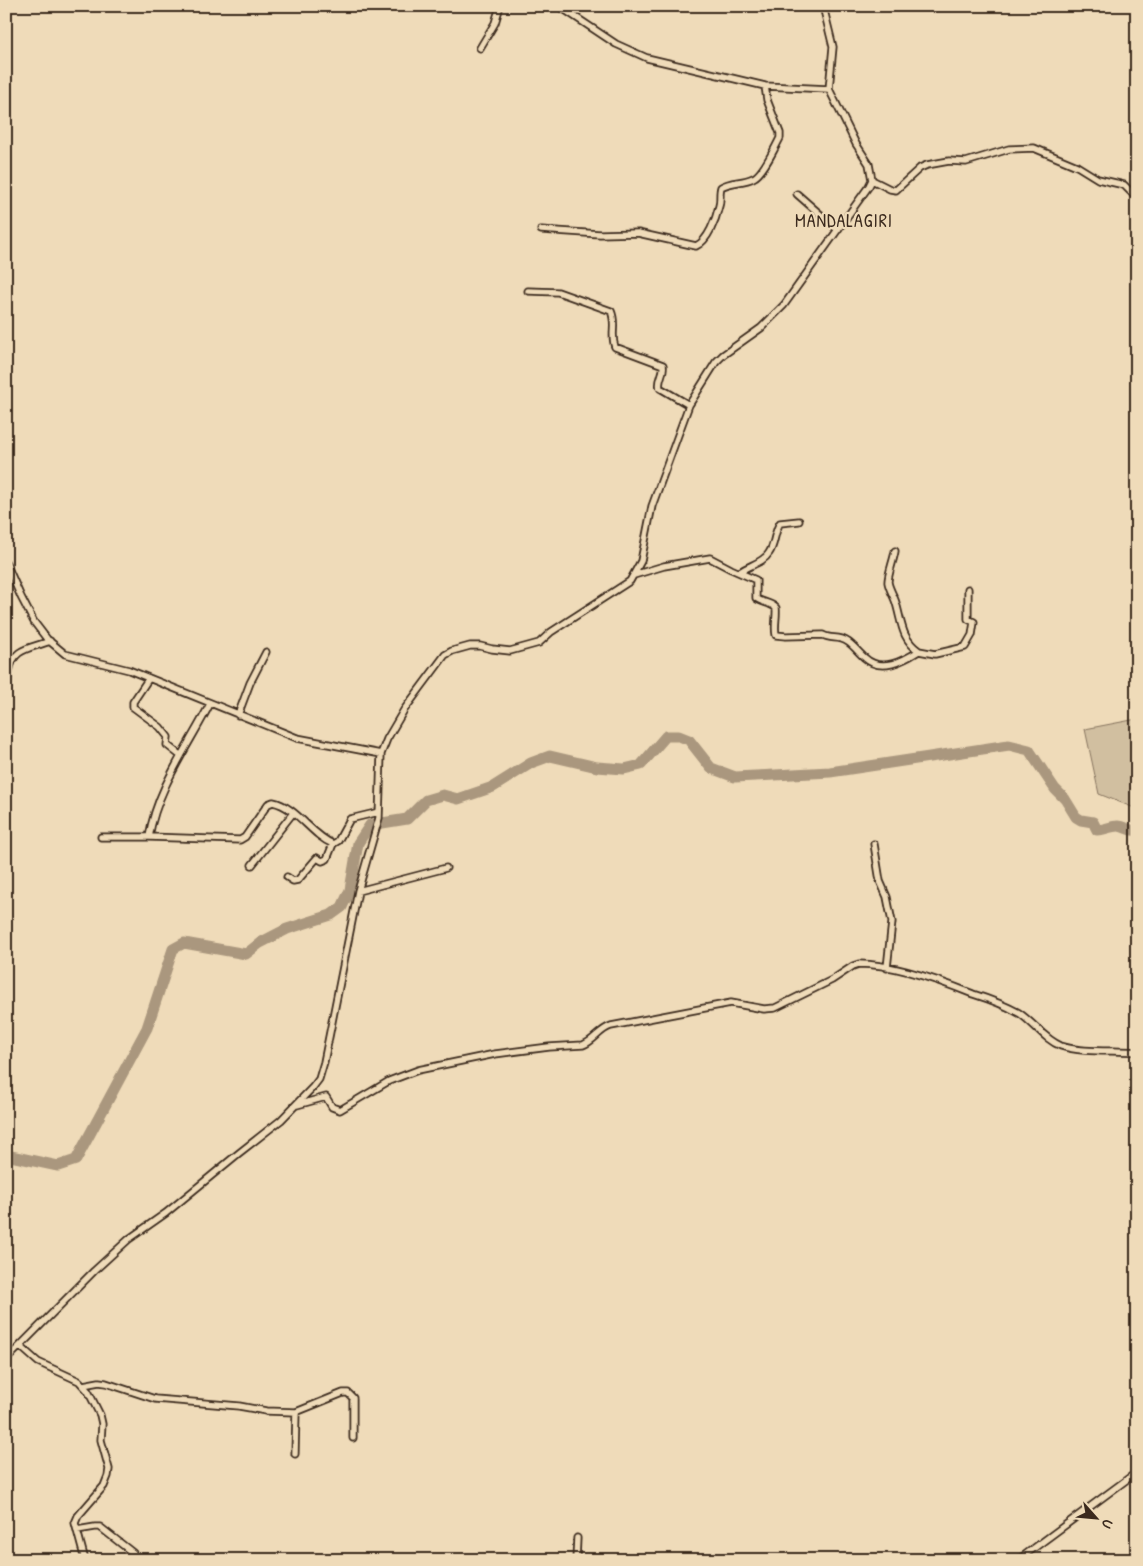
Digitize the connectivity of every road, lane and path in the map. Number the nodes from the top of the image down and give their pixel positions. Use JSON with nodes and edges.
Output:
{"nodes":[{"id":1,"x":500,"y":6,"type":"edge"},
{"id":2,"x":559,"y":6,"type":"edge"},
{"id":3,"x":823,"y":6,"type":"edge"},
{"id":4,"x":480,"y":48,"type":"dead end"},
{"id":5,"x":764,"y":86,"type":"junction"},
{"id":6,"x":829,"y":89,"type":"junction"},
{"id":7,"x":872,"y":180,"type":"junction"},
{"id":8,"x":797,"y":194,"type":"dead end"},
{"id":9,"x":1137,"y":198,"type":"edge"},
{"id":10,"x":541,"y":230,"type":"dead end"},
{"id":11,"x":838,"y":230,"type":"junction"},
{"id":12,"x":528,"y":291,"type":"dead end"},
{"id":13,"x":689,"y":405,"type":"junction"},
{"id":14,"x":798,"y":521,"type":"dead end"},
{"id":15,"x":895,"y":551,"type":"dead end"},
{"id":16,"x":6,"y":563,"type":"edge"},
{"id":17,"x":740,"y":572,"type":"junction"},
{"id":18,"x":634,"y":575,"type":"junction"},
{"id":19,"x":968,"y":589,"type":"dead end"},
{"id":20,"x":50,"y":641,"type":"junction"},
{"id":21,"x":918,"y":651,"type":"junction"},
{"id":22,"x":266,"y":652,"type":"dead end"},
{"id":23,"x":149,"y":678,"type":"junction"},
{"id":24,"x":6,"y":696,"type":"edge"},
{"id":25,"x":210,"y":704,"type":"junction"},
{"id":26,"x":238,"y":715,"type":"junction"},
{"id":27,"x":381,"y":754,"type":"junction"},
{"id":28,"x":181,"y":756,"type":"junction"},
{"id":29,"x":293,"y":813,"type":"junction"},
{"id":30,"x":379,"y":815,"type":"junction"},
{"id":31,"x":101,"y":837,"type":"dead end"},
{"id":32,"x":149,"y":837,"type":"junction"},
{"id":33,"x":334,"y":844,"type":"junction"},
{"id":34,"x":874,"y":844,"type":"dead end"},
{"id":35,"x":252,"y":865,"type":"dead end"},
{"id":36,"x":446,"y":868,"type":"dead end"},
{"id":37,"x":287,"y":877,"type":"dead end"},
{"id":38,"x":358,"y":891,"type":"junction"},
{"id":39,"x":887,"y":968,"type":"junction"},
{"id":40,"x":1137,"y":1052,"type":"edge"},
{"id":41,"x":295,"y":1105,"type":"junction"},
{"id":42,"x":20,"y":1346,"type":"junction"},
{"id":43,"x":6,"y":1360,"type":"edge"},
{"id":44,"x":83,"y":1385,"type":"junction"},
{"id":45,"x":296,"y":1412,"type":"junction"},
{"id":46,"x":353,"y":1438,"type":"dead end"},
{"id":47,"x":295,"y":1454,"type":"dead end"},
{"id":48,"x":1137,"y":1472,"type":"edge"},
{"id":49,"x":76,"y":1530,"type":"junction"},
{"id":50,"x":577,"y":1538,"type":"dead end"},
{"id":51,"x":133,"y":1553,"type":"dead end"},
{"id":52,"x":85,"y":1560,"type":"edge"},
{"id":53,"x":576,"y":1560,"type":"edge"},
{"id":54,"x":1018,"y":1560,"type":"edge"}],
"edges":[{"from":1,"to":4,"type":"street"},
{"from":2,"to":5,"type":"street"},
{"from":3,"to":6,"type":"street"},
{"from":5,"to":6,"type":"street"},
{"from":5,"to":10,"type":"street"},
{"from":6,"to":7,"type":"street"},
{"from":7,"to":9,"type":"street"},
{"from":7,"to":11,"type":"street"},
{"from":8,"to":11,"type":"street"},
{"from":11,"to":13,"type":"street"},
{"from":12,"to":13,"type":"street"},
{"from":13,"to":18,"type":"street"},
{"from":14,"to":17,"type":"street"},
{"from":15,"to":21,"type":"street"},
{"from":16,"to":20,"type":"street"},
{"from":17,"to":18,"type":"street"},
{"from":17,"to":21,"type":"street"},
{"from":18,"to":27,"type":"street"},
{"from":19,"to":21,"type":"street"},
{"from":20,"to":23,"type":"street"},
{"from":20,"to":24,"type":"street"},
{"from":22,"to":26,"type":"street"},
{"from":23,"to":25,"type":"street"},
{"from":23,"to":28,"type":"street"},
{"from":25,"to":26,"type":"street"},
{"from":25,"to":28,"type":"street"},
{"from":26,"to":27,"type":"street"},
{"from":27,"to":30,"type":"street"},
{"from":28,"to":32,"type":"street"},
{"from":29,"to":32,"type":"street"},
{"from":29,"to":33,"type":"street"},
{"from":29,"to":35,"type":"street"},
{"from":30,"to":33,"type":"street"},
{"from":30,"to":38,"type":"street"},
{"from":31,"to":32,"type":"street"},
{"from":33,"to":37,"type":"street"},
{"from":34,"to":39,"type":"street"},
{"from":36,"to":38,"type":"street"},
{"from":38,"to":41,"type":"street"},
{"from":39,"to":40,"type":"street"},
{"from":39,"to":41,"type":"street"},
{"from":41,"to":42,"type":"street"},
{"from":42,"to":43,"type":"street"},
{"from":42,"to":44,"type":"street"},
{"from":44,"to":45,"type":"street"},
{"from":44,"to":49,"type":"street"},
{"from":45,"to":46,"type":"street"},
{"from":45,"to":47,"type":"street"},
{"from":48,"to":54,"type":"street"},
{"from":49,"to":51,"type":"street"},
{"from":49,"to":52,"type":"street"},
{"from":50,"to":53,"type":"street"}]}
